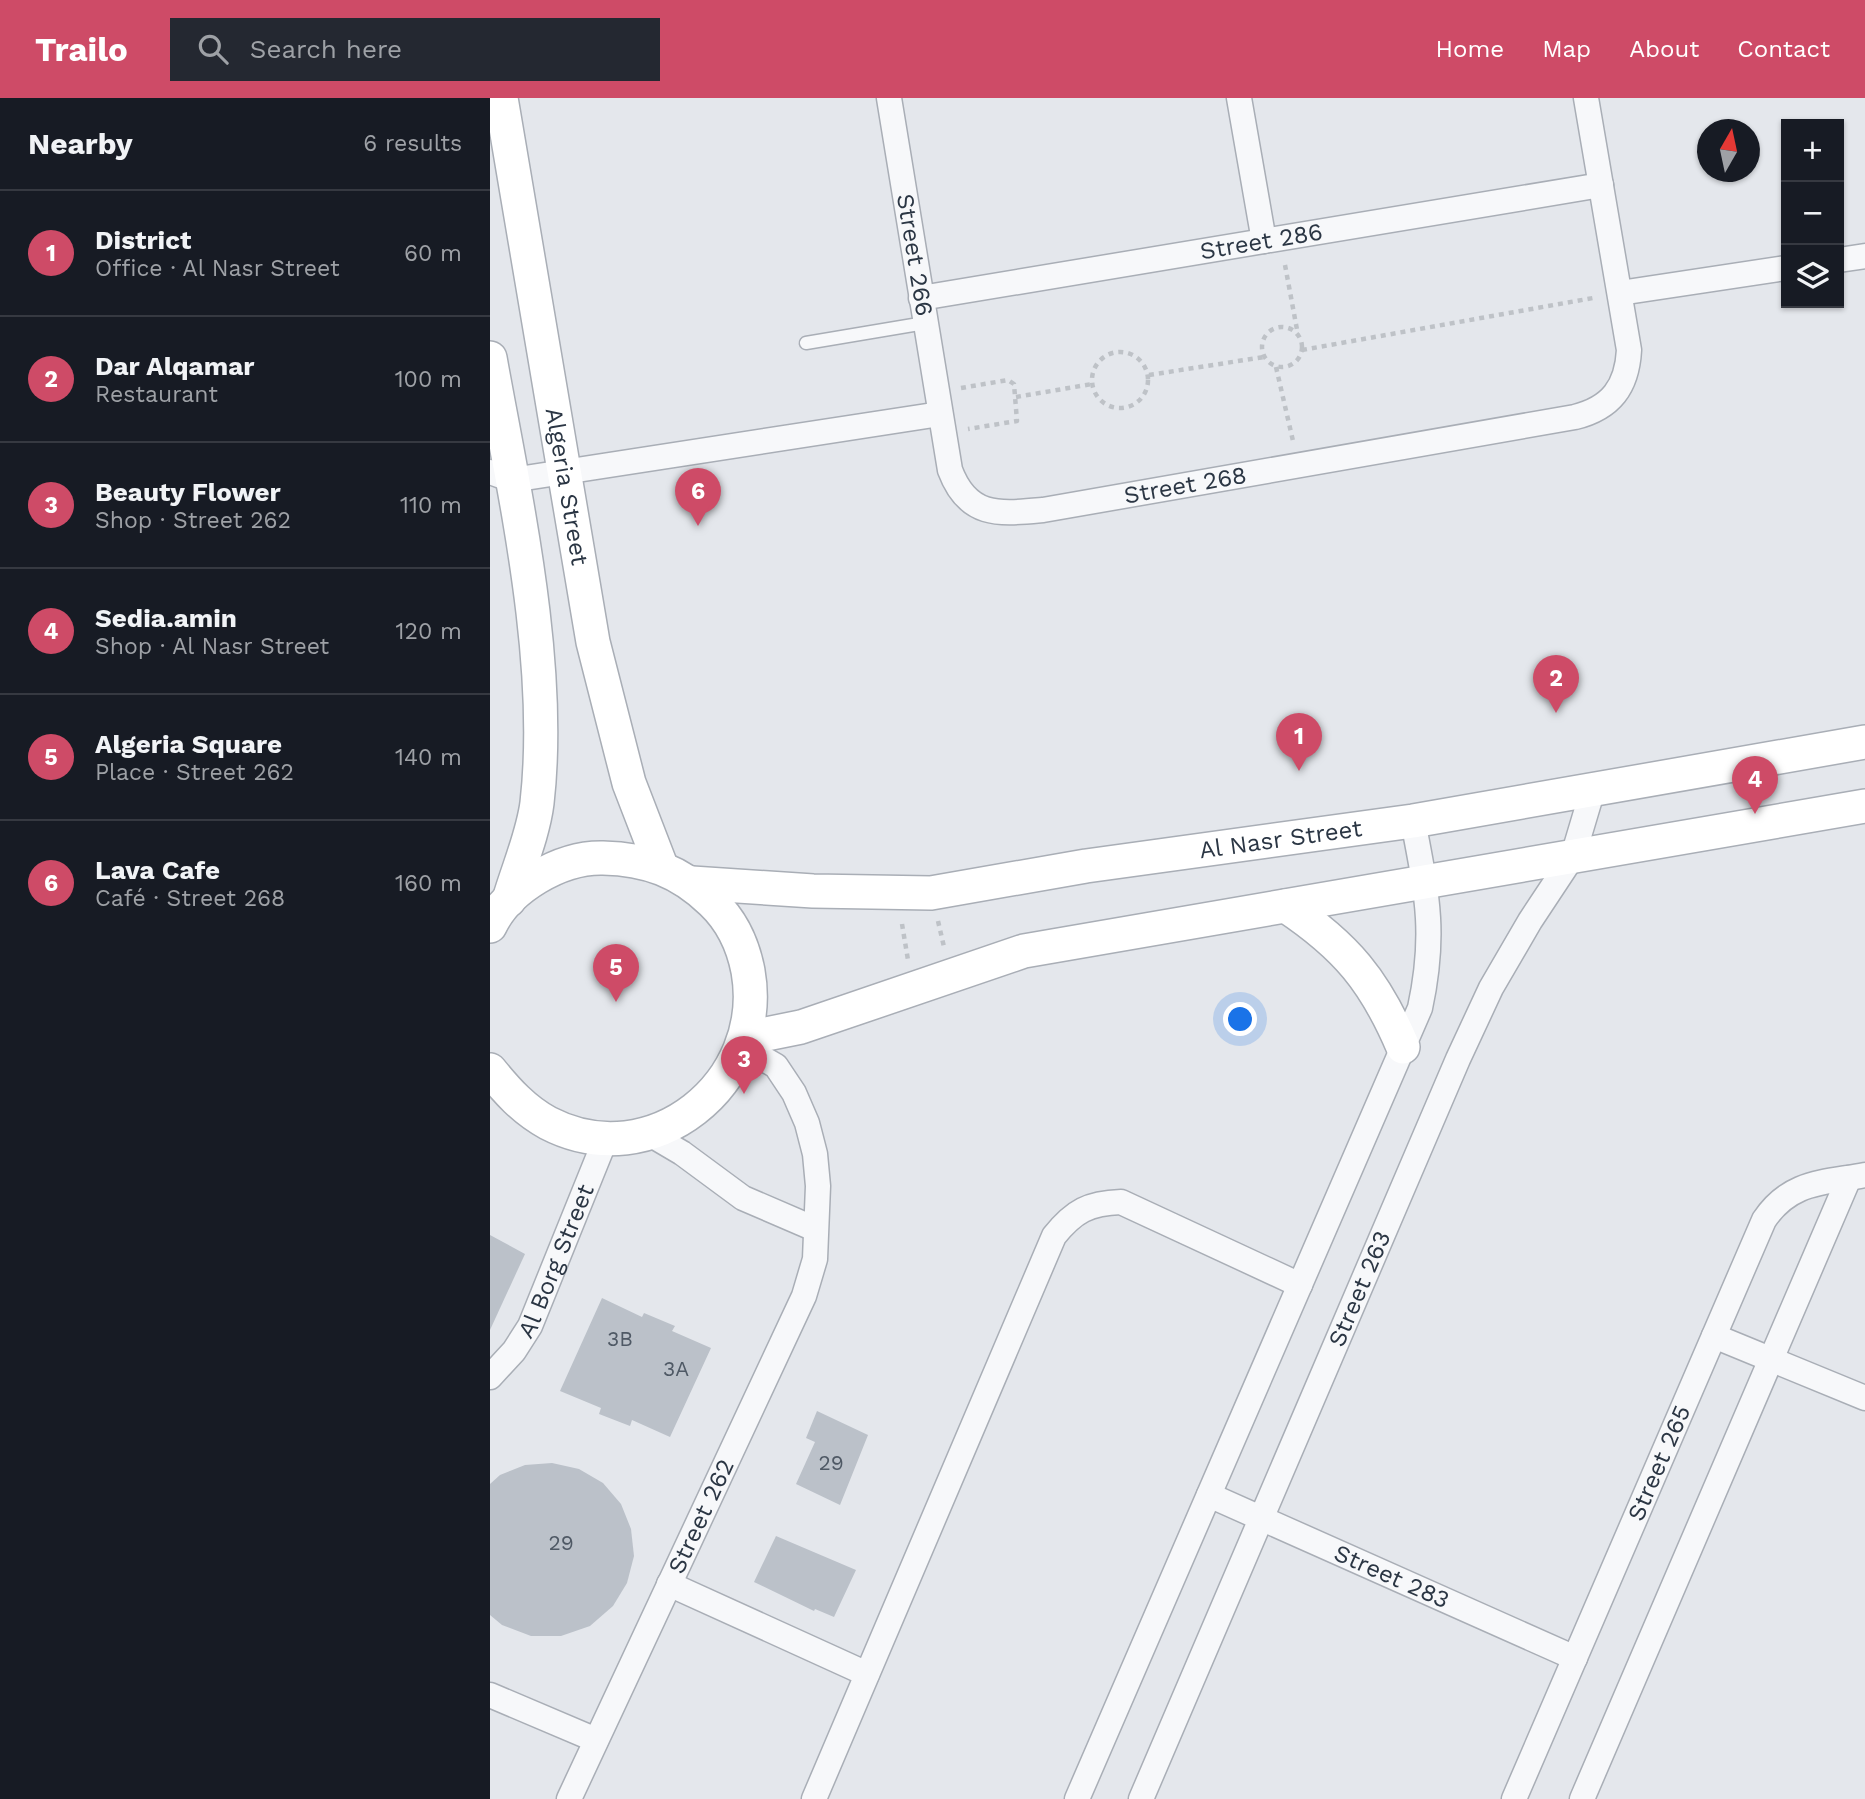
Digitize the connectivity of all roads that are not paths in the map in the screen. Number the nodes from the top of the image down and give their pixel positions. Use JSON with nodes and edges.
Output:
{"nodes":[{"id":1,"x":501,"y":98,"type":"edge"},
{"id":2,"x":889,"y":98,"type":"edge"},
{"id":3,"x":1239,"y":98,"type":"edge"},
{"id":4,"x":1586,"y":98,"type":"edge"},
{"id":5,"x":1601,"y":185,"type":"junction"},
{"id":6,"x":1272,"y":240,"type":"junction"},
{"id":7,"x":1865,"y":256,"type":"edge"},
{"id":8,"x":1844,"y":259,"type":"edge"},
{"id":9,"x":1781,"y":269,"type":"edge"},
{"id":10,"x":1620,"y":293,"type":"junction"},
{"id":11,"x":921,"y":298,"type":"junction"},
{"id":12,"x":925,"y":323,"type":"junction"},
{"id":13,"x":806,"y":343,"type":"dead end"},
{"id":14,"x":490,"y":358,"type":"edge"},
{"id":15,"x":939,"y":413,"type":"junction"},
{"id":16,"x":563,"y":472,"type":"junction"},
{"id":17,"x":501,"y":476,"type":"edge"},
{"id":18,"x":1865,"y":742,"type":"edge"},
{"id":19,"x":1593,"y":789,"type":"junction"},
{"id":20,"x":1865,"y":806,"type":"edge"},
{"id":21,"x":1413,"y":821,"type":"junction"},
{"id":22,"x":1573,"y":856,"type":"junction"},
{"id":23,"x":661,"y":866,"type":"junction"},
{"id":24,"x":1425,"y":882,"type":"junction"},
{"id":25,"x":692,"y":883,"type":"junction"},
{"id":26,"x":1286,"y":906,"type":"junction"},
{"id":27,"x":495,"y":917,"type":"edge"},
{"id":28,"x":745,"y":1042,"type":"junction"},
{"id":29,"x":1403,"y":1047,"type":"junction"},
{"id":30,"x":490,"y":1070,"type":"edge"},
{"id":31,"x":490,"y":1092,"type":"edge"},
{"id":32,"x":548,"y":1123,"type":"junction"},
{"id":33,"x":648,"y":1133,"type":"junction"},
{"id":34,"x":606,"y":1138,"type":"junction"},
{"id":35,"x":1857,"y":1177,"type":"edge"},
{"id":36,"x":815,"y":1229,"type":"junction"},
{"id":37,"x":1300,"y":1285,"type":"junction"},
{"id":38,"x":1714,"y":1336,"type":"junction"},
{"id":39,"x":1771,"y":1359,"type":"junction"},
{"id":40,"x":490,"y":1377,"type":"edge"},
{"id":41,"x":1865,"y":1398,"type":"edge"},
{"id":42,"x":1209,"y":1495,"type":"junction"},
{"id":43,"x":1261,"y":1518,"type":"junction"},
{"id":44,"x":669,"y":1584,"type":"junction"},
{"id":45,"x":1575,"y":1658,"type":"junction"},
{"id":46,"x":867,"y":1674,"type":"junction"},
{"id":47,"x":490,"y":1695,"type":"edge"},
{"id":48,"x":596,"y":1740,"type":"junction"},
{"id":49,"x":569,"y":1799,"type":"edge"},
{"id":50,"x":814,"y":1799,"type":"edge"},
{"id":51,"x":1077,"y":1799,"type":"edge"},
{"id":52,"x":1141,"y":1799,"type":"edge"},
{"id":53,"x":1514,"y":1799,"type":"edge"},
{"id":54,"x":1582,"y":1799,"type":"edge"}],
"edges":[{"from":1,"to":16,"type":"street","name":"Algeria Street"},
{"from":2,"to":11,"type":"street","name":"Street 266"},
{"from":3,"to":6,"type":"street"},
{"from":4,"to":5,"type":"street","name":"Street 268"},
{"from":5,"to":6,"type":"street","name":"Street 286"},
{"from":5,"to":10,"type":"street","name":"Street 268"},
{"from":6,"to":11,"type":"street","name":"Street 286"},
{"from":7,"to":8,"type":"street"},
{"from":9,"to":10,"type":"street"},
{"from":10,"to":15,"type":"street","name":"Street 268"},
{"from":11,"to":12,"type":"street","name":"Street 266"},
{"from":12,"to":13,"type":"lane"},
{"from":12,"to":15,"type":"street","name":"Street 266"},
{"from":14,"to":17,"type":"street"},
{"from":15,"to":16,"type":"street"},
{"from":16,"to":17,"type":"street"},
{"from":16,"to":23,"type":"street","name":"Algeria Street"},
{"from":17,"to":27,"type":"street"},
{"from":18,"to":19,"type":"street","name":"Al Nasr Street"},
{"from":19,"to":21,"type":"street","name":"Al Nasr Street"},
{"from":19,"to":22,"type":"street","name":"Street 263"},
{"from":20,"to":22,"type":"street"},
{"from":21,"to":24,"type":"street"},
{"from":21,"to":25,"type":"street","name":"Al Nasr Street"},
{"from":22,"to":24,"type":"street"},
{"from":22,"to":43,"type":"street","name":"Street 263"},
{"from":23,"to":25,"type":"street"},
{"from":23,"to":27,"type":"street"},
{"from":24,"to":26,"type":"street"},
{"from":24,"to":29,"type":"street"},
{"from":25,"to":28,"type":"street"},
{"from":26,"to":28,"type":"street"},
{"from":26,"to":29,"type":"street"},
{"from":28,"to":33,"type":"street"},
{"from":28,"to":36,"type":"street","name":"Street 262"},
{"from":29,"to":37,"type":"street"},
{"from":30,"to":32,"type":"street"},
{"from":31,"to":32,"type":"street"},
{"from":32,"to":34,"type":"street"},
{"from":33,"to":34,"type":"street"},
{"from":33,"to":36,"type":"street"},
{"from":34,"to":40,"type":"street","name":"Al Borg Street"},
{"from":35,"to":38,"type":"street","name":"Street 265"},
{"from":35,"to":39,"type":"street","name":"Street 265"},
{"from":36,"to":44,"type":"street","name":"Street 262"},
{"from":37,"to":42,"type":"street"},
{"from":37,"to":46,"type":"street"},
{"from":38,"to":39,"type":"street"},
{"from":38,"to":45,"type":"street","name":"Street 265"},
{"from":39,"to":41,"type":"street"},
{"from":39,"to":54,"type":"street","name":"Street 265"},
{"from":42,"to":43,"type":"street","name":"Street 283"},
{"from":42,"to":51,"type":"street"},
{"from":43,"to":45,"type":"street","name":"Street 283"},
{"from":43,"to":52,"type":"street","name":"Street 263"},
{"from":44,"to":46,"type":"street"},
{"from":44,"to":48,"type":"street","name":"Street 262"},
{"from":45,"to":53,"type":"street","name":"Street 265"},
{"from":46,"to":50,"type":"street"},
{"from":47,"to":48,"type":"street"},
{"from":48,"to":49,"type":"street","name":"Street 262"}]}
